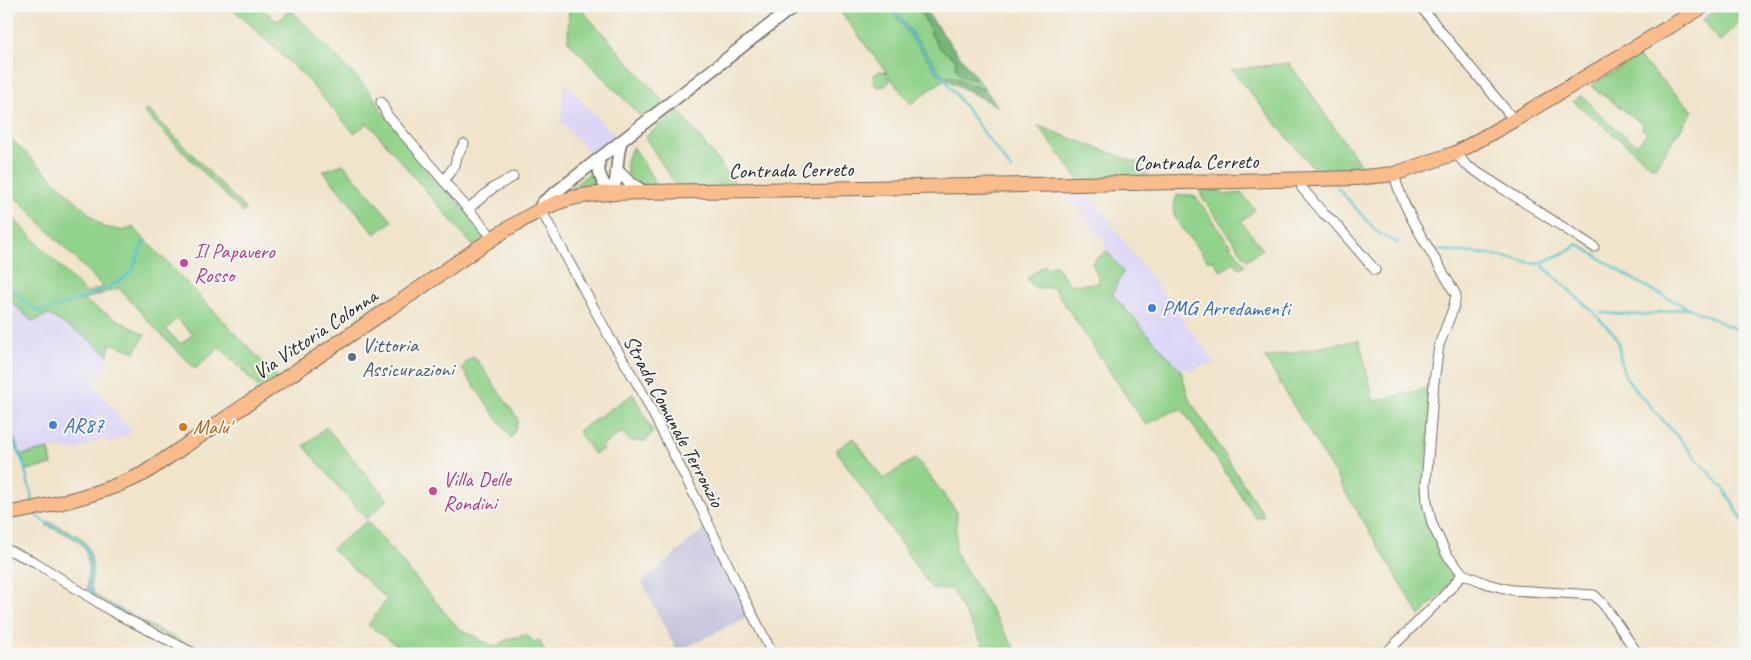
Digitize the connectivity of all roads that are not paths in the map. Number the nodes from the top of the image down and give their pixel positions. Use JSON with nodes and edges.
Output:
{"nodes":[{"id":1,"x":794,"y":6,"type":"edge"},
{"id":2,"x":1420,"y":6,"type":"edge"},
{"id":3,"x":1704,"y":6,"type":"edge"},
{"id":4,"x":382,"y":102,"type":"dead end"},
{"id":5,"x":1514,"y":120,"type":"junction"},
{"id":6,"x":621,"y":142,"type":"junction"},
{"id":7,"x":464,"y":144,"type":"dead end"},
{"id":8,"x":1456,"y":153,"type":"junction"},
{"id":9,"x":599,"y":160,"type":"junction"},
{"id":10,"x":618,"y":171,"type":"junction"},
{"id":11,"x":1394,"y":174,"type":"junction"},
{"id":12,"x":513,"y":177,"type":"dead end"},
{"id":13,"x":1301,"y":179,"type":"junction"},
{"id":14,"x":444,"y":180,"type":"junction"},
{"id":15,"x":644,"y":192,"type":"junction"},
{"id":16,"x":613,"y":194,"type":"junction"},
{"id":17,"x":540,"y":208,"type":"junction"},
{"id":18,"x":468,"y":209,"type":"junction"},
{"id":19,"x":493,"y":238,"type":"junction"},
{"id":20,"x":1594,"y":247,"type":"dead end"},
{"id":21,"x":1375,"y":270,"type":"dead end"},
{"id":22,"x":6,"y":514,"type":"edge"},
{"id":23,"x":6,"y":548,"type":"edge"},
{"id":24,"x":1463,"y":574,"type":"junction"},
{"id":25,"x":195,"y":654,"type":"edge"},
{"id":26,"x":771,"y":654,"type":"edge"},
{"id":27,"x":1385,"y":654,"type":"edge"},
{"id":28,"x":1638,"y":654,"type":"edge"}],
"edges":[{"from":1,"to":6,"type":"street"},
{"from":2,"to":5,"type":"street"},
{"from":3,"to":5,"type":"main road","name":"Contrada Cerreto"},
{"from":4,"to":14,"type":"street"},
{"from":5,"to":8,"type":"main road","name":"Contrada Cerreto"},
{"from":6,"to":9,"type":"street"},
{"from":6,"to":10,"type":"street"},
{"from":7,"to":14,"type":"street"},
{"from":8,"to":11,"type":"main road","name":"Contrada Cerreto"},
{"from":8,"to":20,"type":"street"},
{"from":9,"to":16,"type":"street"},
{"from":9,"to":17,"type":"street"},
{"from":10,"to":15,"type":"street"},
{"from":10,"to":16,"type":"street"},
{"from":11,"to":13,"type":"main road","name":"Contrada Cerreto"},
{"from":11,"to":24,"type":"street"},
{"from":12,"to":18,"type":"street"},
{"from":13,"to":15,"type":"main road","name":"Contrada Cerreto"},
{"from":13,"to":21,"type":"street"},
{"from":14,"to":18,"type":"street"},
{"from":15,"to":16,"type":"main road","name":"Via Vittoria Colonna"},
{"from":16,"to":17,"type":"main road","name":"Via Vittoria Colonna"},
{"from":17,"to":19,"type":"main road","name":"Via Vittoria Colonna"},
{"from":17,"to":26,"type":"street","name":"Strada Comunale Terronzio"},
{"from":18,"to":19,"type":"street"},
{"from":19,"to":22,"type":"main road","name":"Via Vittoria Colonna"},
{"from":23,"to":25,"type":"street"},
{"from":24,"to":27,"type":"street"},
{"from":24,"to":28,"type":"street"}]}
